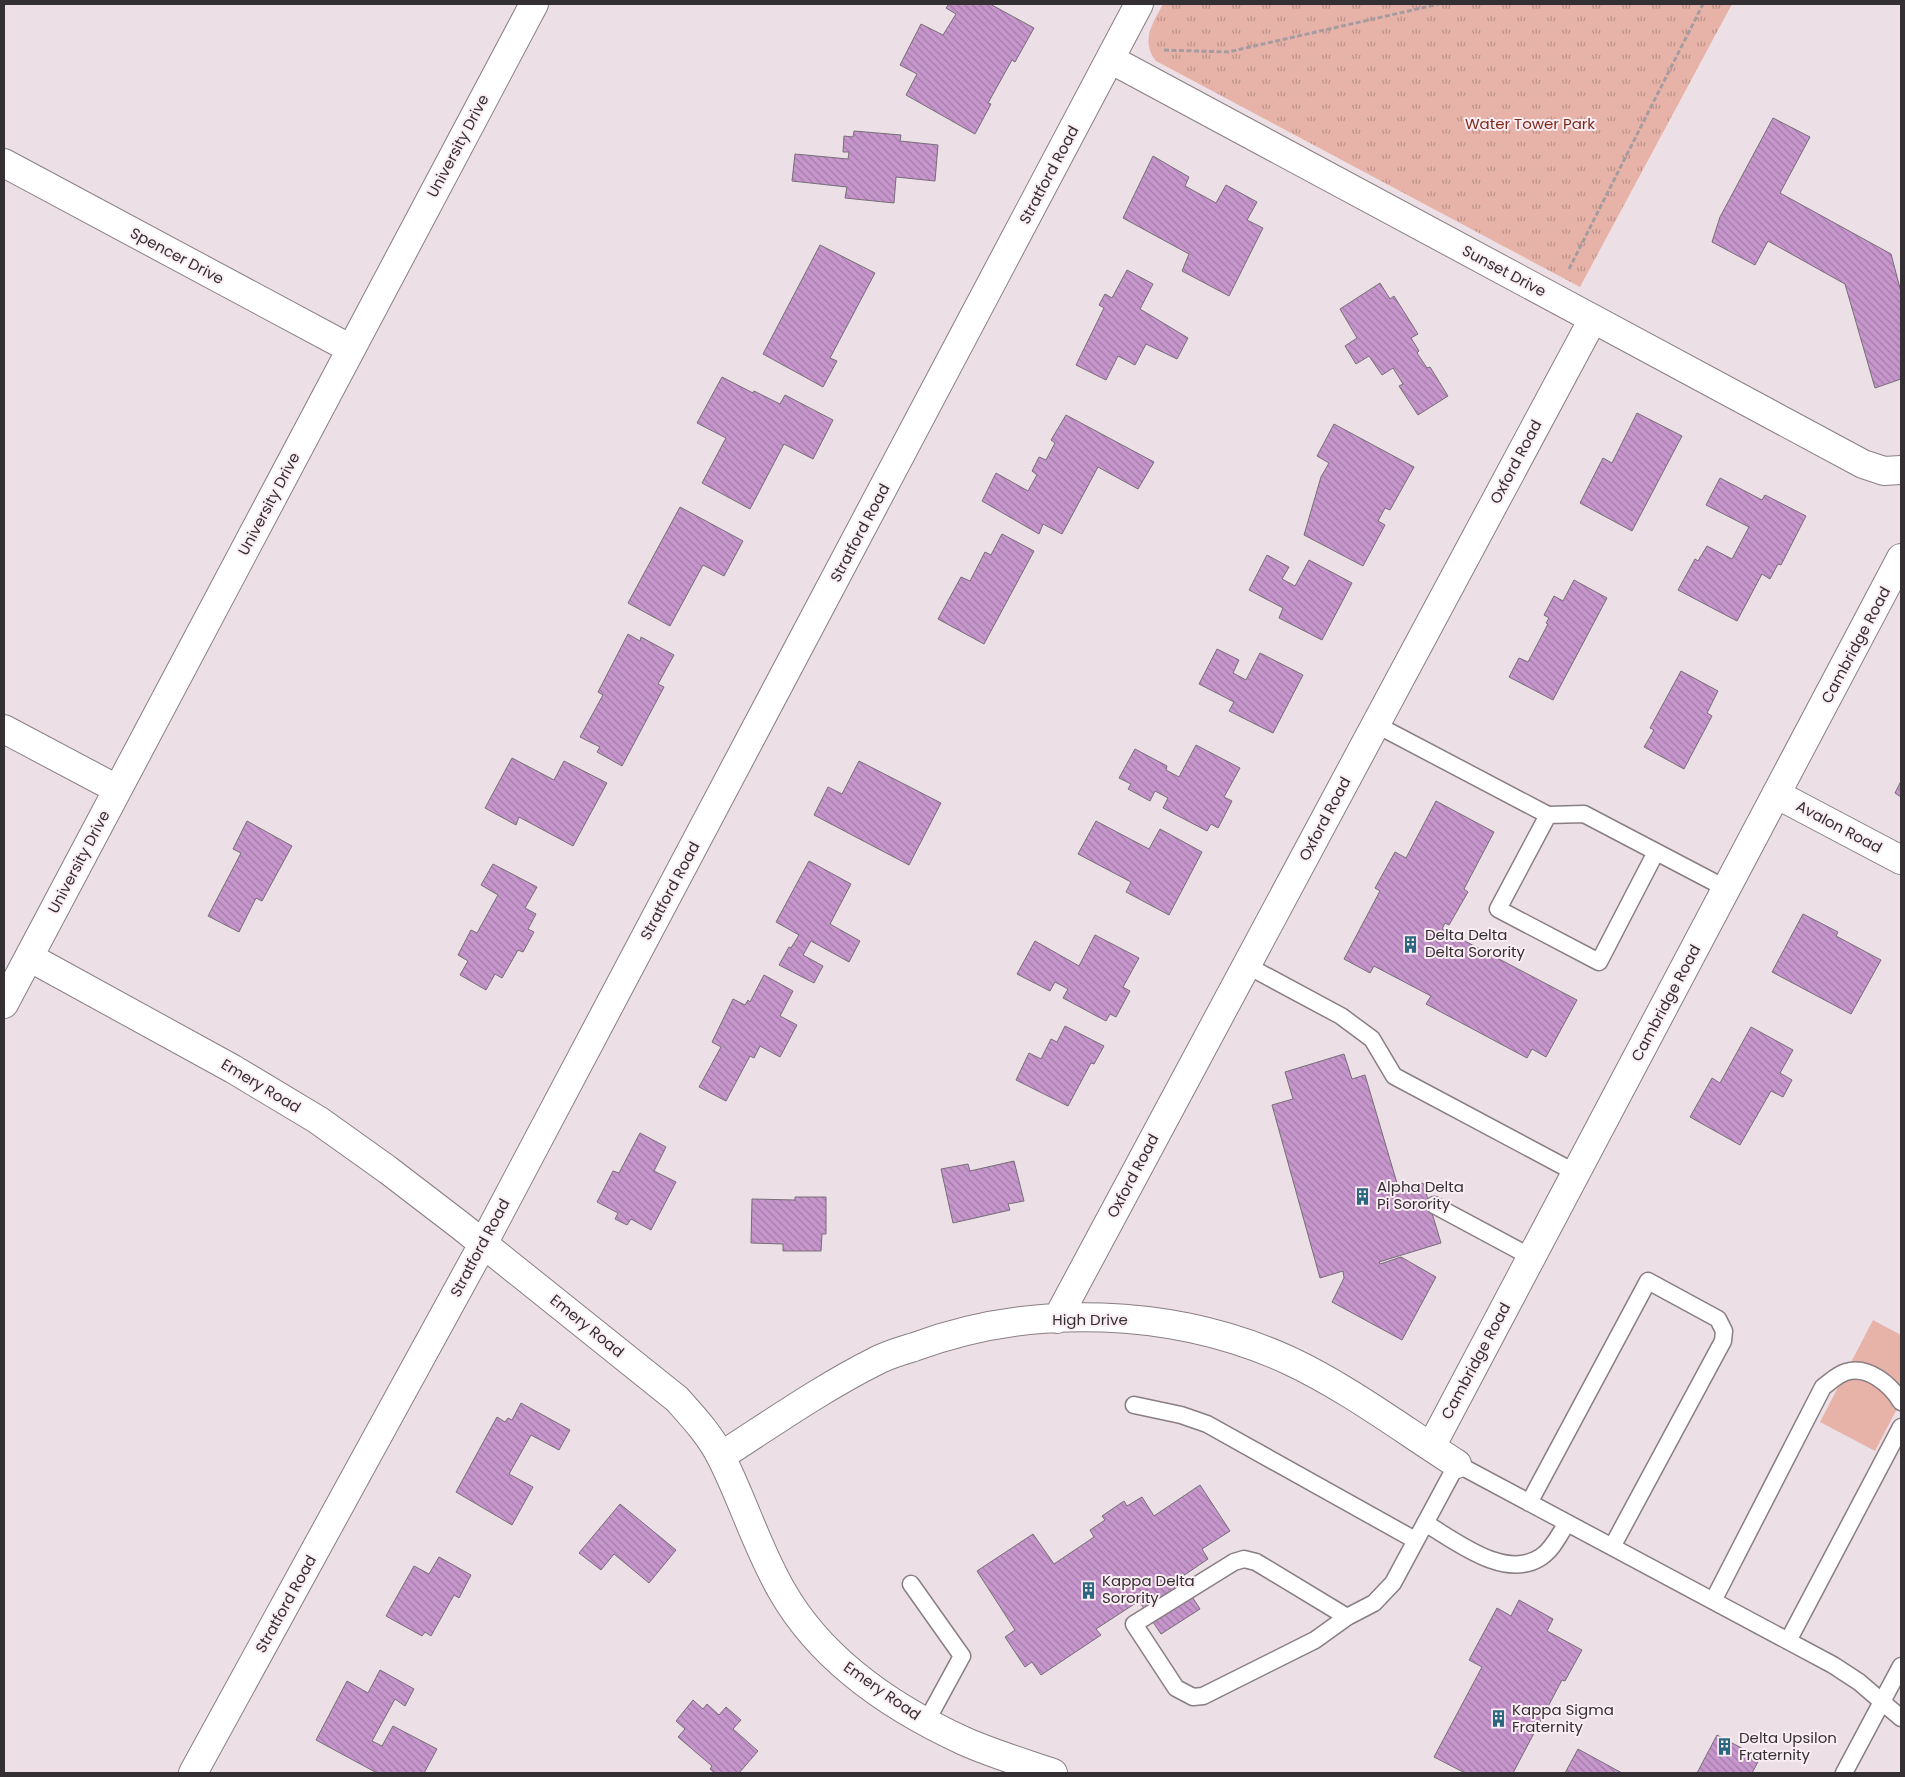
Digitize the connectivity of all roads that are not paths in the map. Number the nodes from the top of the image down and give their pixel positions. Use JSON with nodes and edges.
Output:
{"nodes":[{"id":1,"x":534,"y":4,"type":"edge"},
{"id":2,"x":1139,"y":4,"type":"edge"},
{"id":3,"x":1110,"y":59,"type":"junction"},
{"id":4,"x":4,"y":164,"type":"edge"},
{"id":5,"x":1593,"y":319,"type":"junction"},
{"id":6,"x":351,"y":349,"type":"junction"},
{"id":7,"x":1901,"y":470,"type":"edge"},
{"id":8,"x":1901,"y":558,"type":"edge"},
{"id":9,"x":1375,"y":724,"type":"junction"},
{"id":10,"x":4,"y":728,"type":"edge"},
{"id":11,"x":117,"y":789,"type":"junction"},
{"id":12,"x":1776,"y":794,"type":"junction"},
{"id":13,"x":1548,"y":815,"type":"junction"},
{"id":14,"x":1656,"y":852,"type":"junction"},
{"id":15,"x":1901,"y":860,"type":"edge"},
{"id":16,"x":1727,"y":889,"type":"junction"},
{"id":17,"x":29,"y":957,"type":"junction"},
{"id":18,"x":1246,"y":965,"type":"junction"},
{"id":19,"x":4,"y":1004,"type":"edge"},
{"id":20,"x":1576,"y":1173,"type":"junction"},
{"id":21,"x":1434,"y":1205,"type":"dead end"},
{"id":22,"x":483,"y":1244,"type":"junction"},
{"id":23,"x":1531,"y":1257,"type":"junction"},
{"id":24,"x":1057,"y":1319,"type":"junction"},
{"id":25,"x":1901,"y":1402,"type":"edge"},
{"id":26,"x":1134,"y":1406,"type":"dead end"},
{"id":27,"x":1901,"y":1427,"type":"edge"},
{"id":28,"x":1431,"y":1447,"type":"junction"},
{"id":29,"x":721,"y":1456,"type":"junction"},
{"id":30,"x":1457,"y":1464,"type":"junction"},
{"id":31,"x":1529,"y":1503,"type":"junction"},
{"id":32,"x":1425,"y":1523,"type":"junction"},
{"id":33,"x":1567,"y":1523,"type":"junction"},
{"id":34,"x":1415,"y":1540,"type":"junction"},
{"id":35,"x":1612,"y":1547,"type":"junction"},
{"id":36,"x":911,"y":1584,"type":"dead end"},
{"id":37,"x":1713,"y":1600,"type":"junction"},
{"id":38,"x":1347,"y":1617,"type":"junction"},
{"id":39,"x":1788,"y":1641,"type":"junction"},
{"id":40,"x":1901,"y":1666,"type":"edge"},
{"id":41,"x":1882,"y":1702,"type":"junction"},
{"id":42,"x":1901,"y":1718,"type":"edge"},
{"id":43,"x":926,"y":1722,"type":"junction"},
{"id":44,"x":193,"y":1773,"type":"edge"},
{"id":45,"x":1053,"y":1773,"type":"edge"},
{"id":46,"x":1844,"y":1773,"type":"edge"}],
"edges":[{"from":1,"to":6,"type":"street","name":"University Drive"},
{"from":2,"to":3,"type":"street","name":"Stratford Road"},
{"from":3,"to":5,"type":"street","name":"Sunset Drive"},
{"from":3,"to":22,"type":"street","name":"Stratford Road"},
{"from":4,"to":6,"type":"street","name":"Spencer Drive"},
{"from":5,"to":7,"type":"street","name":"Sunset Drive"},
{"from":5,"to":9,"type":"street","name":"Oxford Road"},
{"from":6,"to":11,"type":"street","name":"University Drive"},
{"from":8,"to":12,"type":"street","name":"Cambridge Road"},
{"from":9,"to":13,"type":"lane"},
{"from":9,"to":18,"type":"street","name":"Oxford Road"},
{"from":10,"to":11,"type":"street"},
{"from":11,"to":17,"type":"street","name":"University Drive"},
{"from":12,"to":15,"type":"street","name":"Avalon Road"},
{"from":12,"to":16,"type":"street","name":"Cambridge Road"},
{"from":13,"to":14,"type":"lane"},
{"from":13,"to":14,"type":"lane"},
{"from":14,"to":16,"type":"lane"},
{"from":16,"to":20,"type":"street","name":"Cambridge Road"},
{"from":17,"to":19,"type":"street","name":"University Drive"},
{"from":17,"to":22,"type":"street","name":"Emery Road"},
{"from":18,"to":20,"type":"lane"},
{"from":18,"to":24,"type":"street","name":"Oxford Road"},
{"from":20,"to":23,"type":"street","name":"Cambridge Road"},
{"from":21,"to":23,"type":"lane"},
{"from":22,"to":29,"type":"street","name":"Emery Road"},
{"from":22,"to":44,"type":"street","name":"Stratford Road"},
{"from":23,"to":28,"type":"street","name":"Cambridge Road"},
{"from":24,"to":28,"type":"street","name":"High Drive"},
{"from":24,"to":29,"type":"street","name":"High Drive"},
{"from":25,"to":37,"type":"lane"},
{"from":26,"to":34,"type":"lane"},
{"from":27,"to":39,"type":"lane"},
{"from":28,"to":30,"type":"street","name":"High Drive"},
{"from":29,"to":43,"type":"street","name":"Emery Road"},
{"from":30,"to":31,"type":"lane"},
{"from":30,"to":32,"type":"lane"},
{"from":31,"to":33,"type":"lane"},
{"from":31,"to":35,"type":"lane"},
{"from":32,"to":33,"type":"lane"},
{"from":32,"to":34,"type":"lane"},
{"from":33,"to":35,"type":"lane"},
{"from":34,"to":38,"type":"lane"},
{"from":35,"to":37,"type":"lane"},
{"from":36,"to":43,"type":"lane"},
{"from":37,"to":39,"type":"lane"},
{"from":38,"to":38,"type":"lane"},
{"from":39,"to":41,"type":"lane"},
{"from":40,"to":41,"type":"lane"},
{"from":41,"to":42,"type":"lane"},
{"from":41,"to":46,"type":"lane"},
{"from":43,"to":45,"type":"street","name":"Emery Road"}]}
